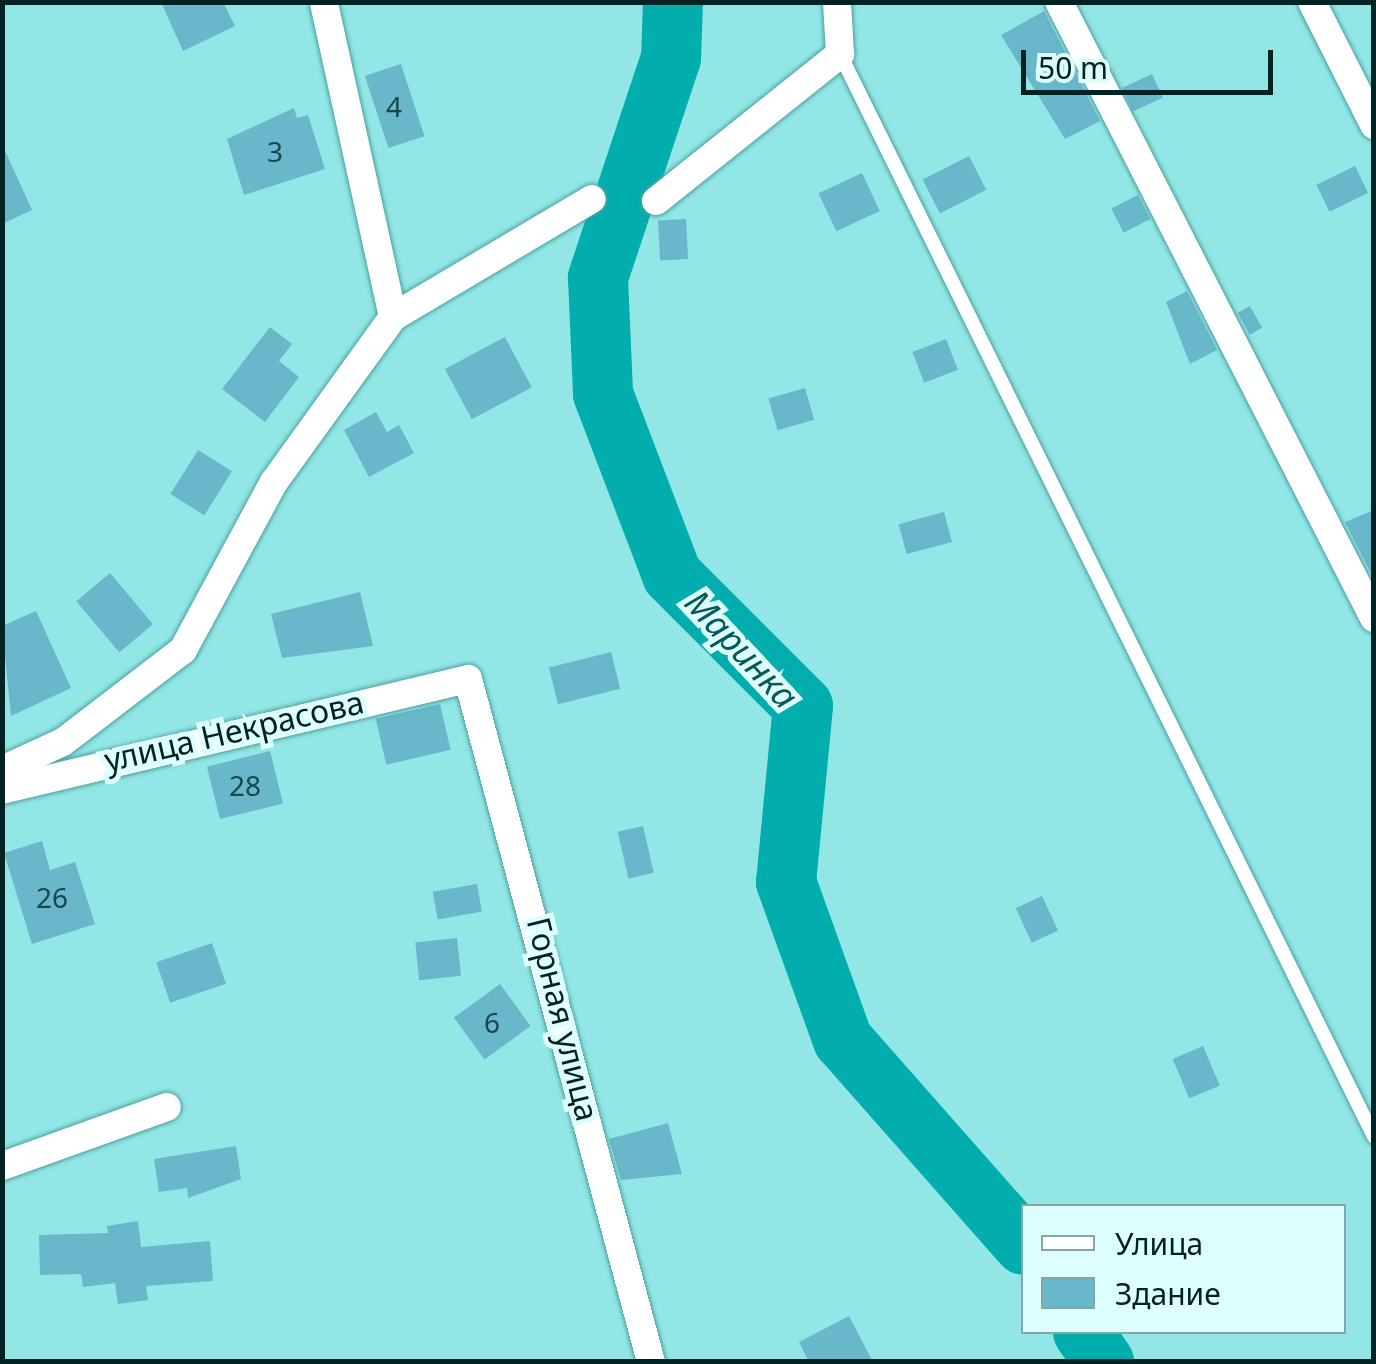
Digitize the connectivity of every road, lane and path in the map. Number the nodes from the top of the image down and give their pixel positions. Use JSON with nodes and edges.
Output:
{"nodes":[{"id":1,"x":324,"y":2,"type":"edge"},
{"id":2,"x":837,"y":2,"type":"edge"},
{"id":3,"x":1059,"y":2,"type":"edge"},
{"id":4,"x":1312,"y":2,"type":"edge"},
{"id":5,"x":840,"y":54,"type":"junction"},
{"id":6,"x":1374,"y":125,"type":"edge"},
{"id":7,"x":592,"y":199,"type":"dead end"},
{"id":8,"x":656,"y":201,"type":"dead end"},
{"id":9,"x":392,"y":318,"type":"junction"},
{"id":10,"x":1374,"y":618,"type":"edge"},
{"id":11,"x":468,"y":679,"type":"joint"},
{"id":12,"x":2,"y":770,"type":"edge"},
{"id":13,"x":2,"y":790,"type":"edge"},
{"id":14,"x":168,"y":1106,"type":"dead end"},
{"id":15,"x":1374,"y":1137,"type":"edge"},
{"id":16,"x":2,"y":1166,"type":"edge"},
{"id":17,"x":651,"y":1362,"type":"edge"}],
"edges":[{"from":1,"to":9,"type":"street"},
{"from":2,"to":5,"type":"street"},
{"from":3,"to":10,"type":"street"},
{"from":4,"to":6,"type":"street"},
{"from":5,"to":8,"type":"street"},
{"from":5,"to":15,"type":"lane"},
{"from":7,"to":9,"type":"street"},
{"from":9,"to":12,"type":"street"},
{"from":11,"to":13,"type":"street","name":"улица Некрасова"},
{"from":11,"to":17,"type":"street","name":"Горная улица"},
{"from":14,"to":16,"type":"street"}]}
